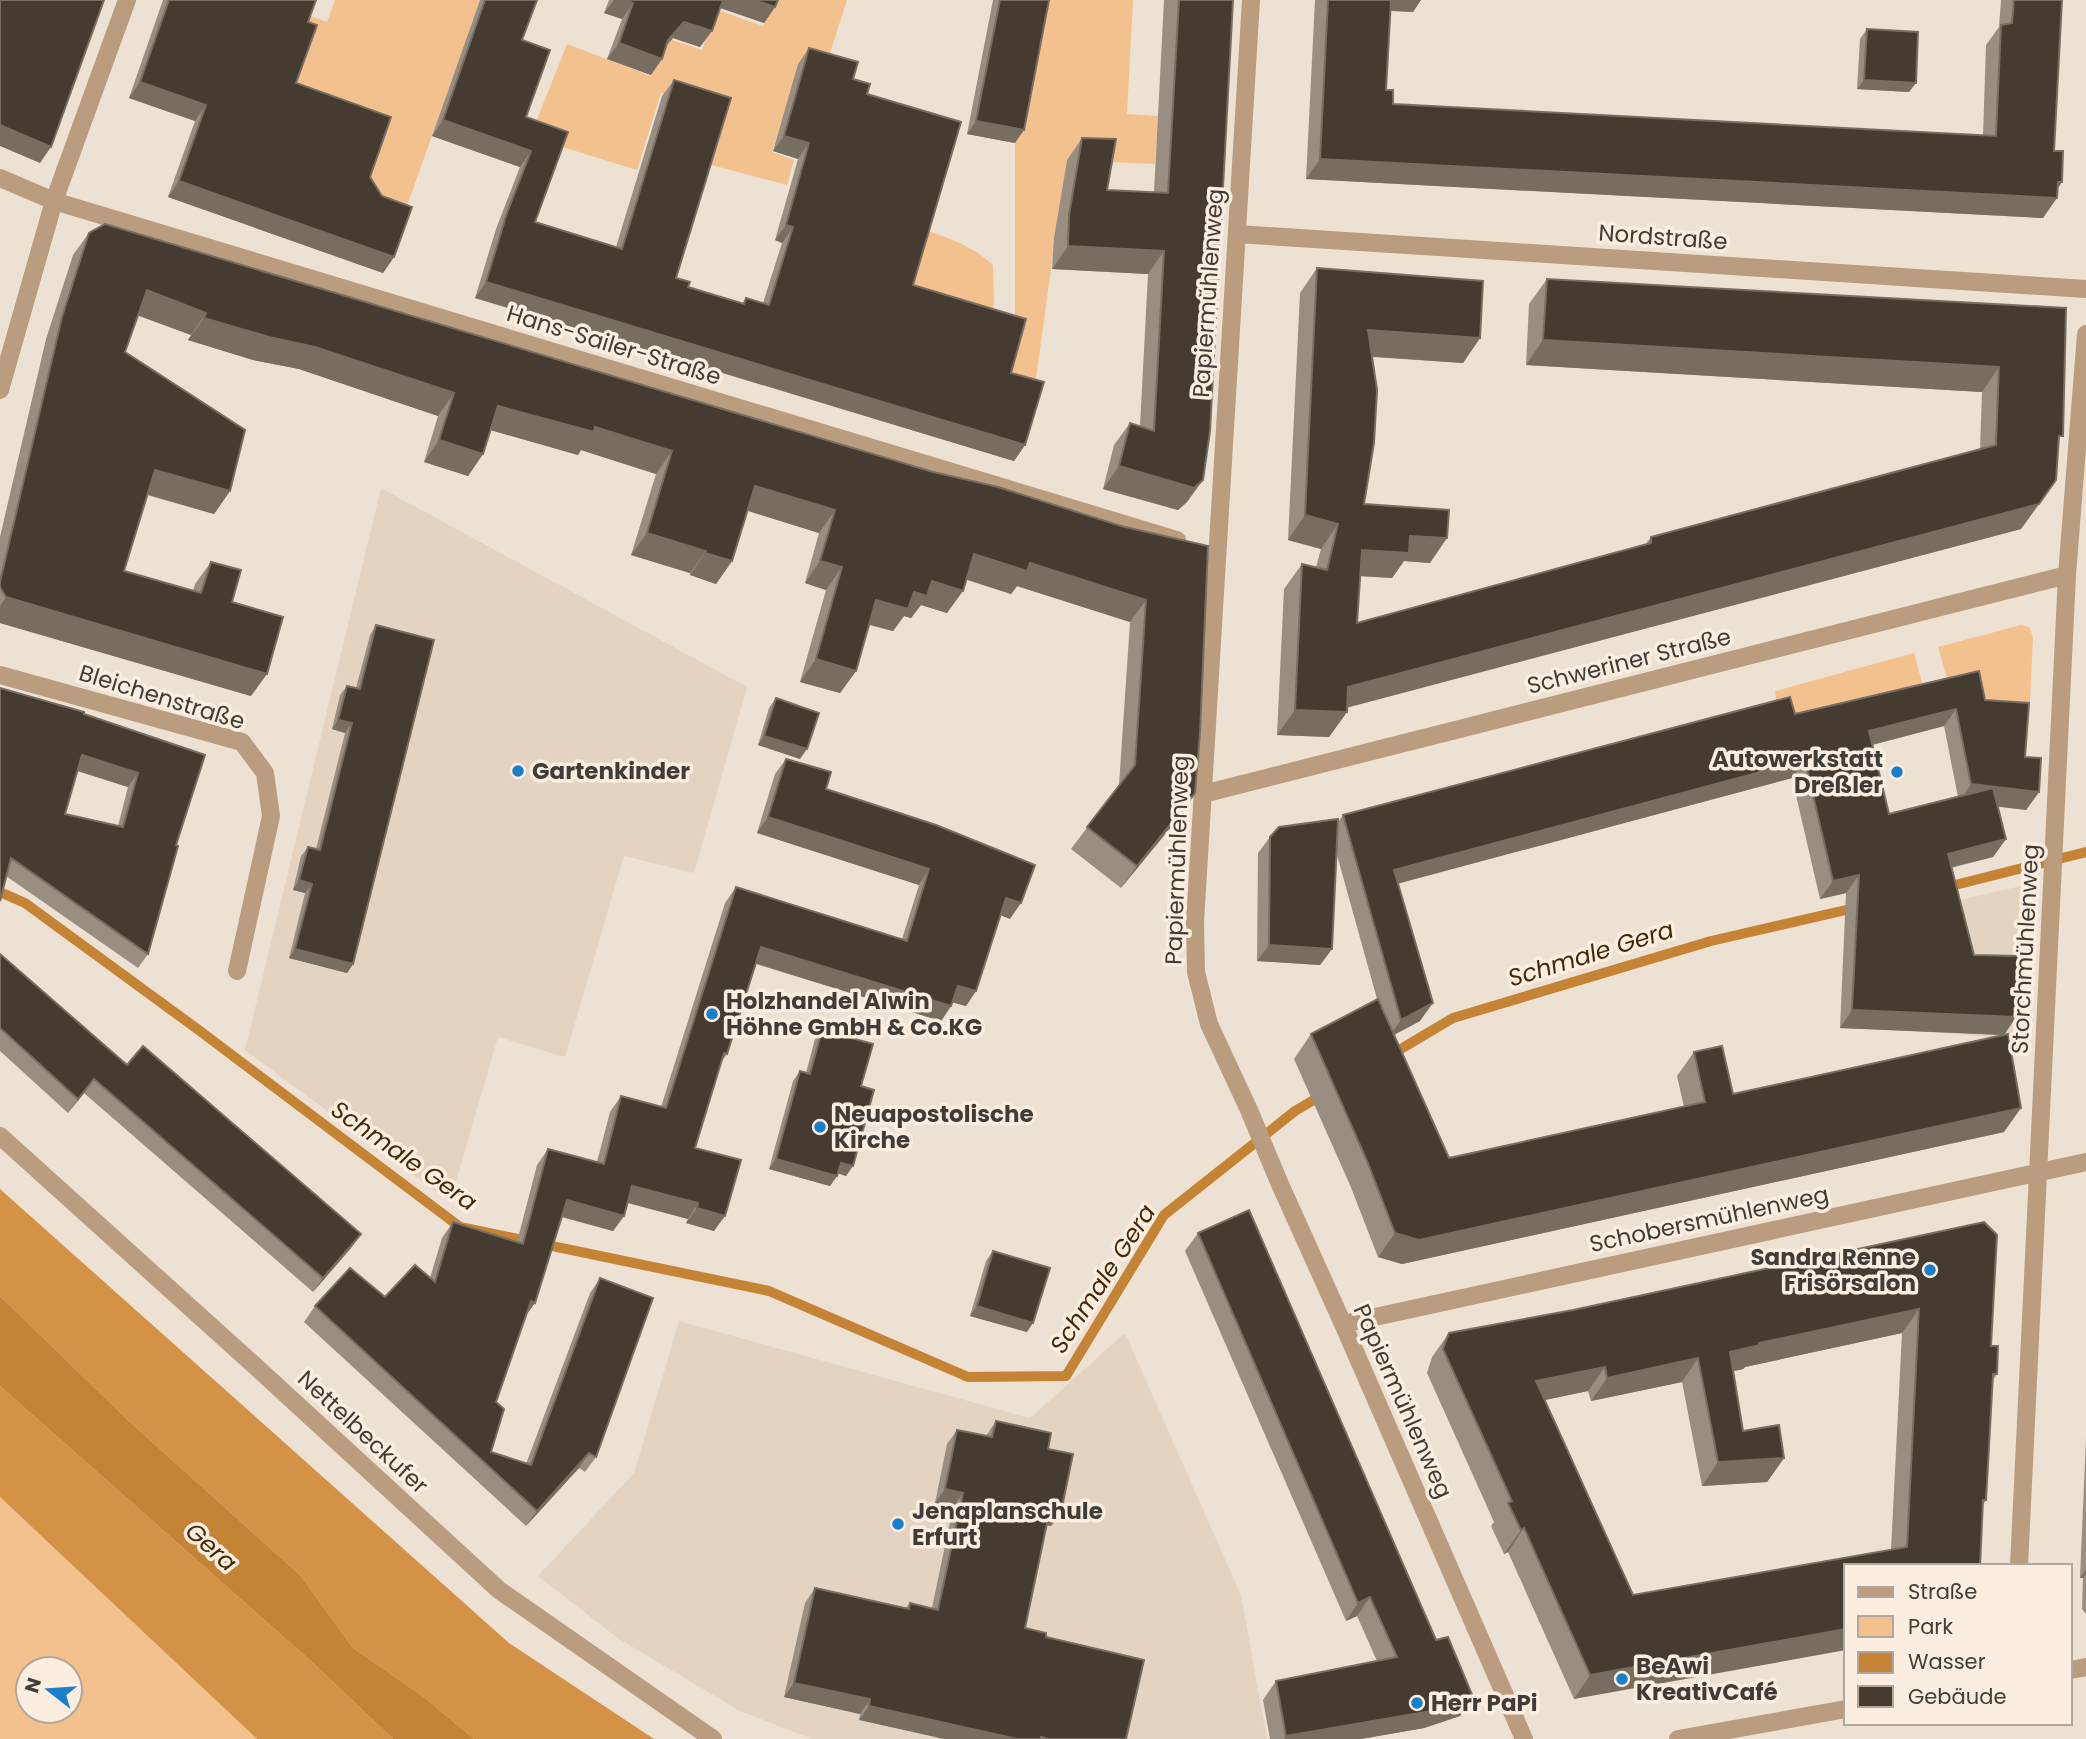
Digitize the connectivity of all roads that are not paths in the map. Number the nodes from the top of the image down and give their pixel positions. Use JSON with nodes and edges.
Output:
{"nodes":[{"id":1,"x":127,"y":0,"type":"edge"},
{"id":2,"x":1251,"y":0,"type":"edge"},
{"id":3,"x":0,"y":178,"type":"edge"},
{"id":4,"x":54,"y":201,"type":"junction"},
{"id":5,"x":1237,"y":234,"type":"junction"},
{"id":6,"x":2086,"y":289,"type":"edge"},
{"id":7,"x":2086,"y":334,"type":"edge"},
{"id":8,"x":0,"y":390,"type":"edge"},
{"id":9,"x":1203,"y":548,"type":"junction"},
{"id":10,"x":2067,"y":575,"type":"junction"},
{"id":11,"x":0,"y":675,"type":"edge"},
{"id":12,"x":1203,"y":794,"type":"junction"},
{"id":13,"x":237,"y":971,"type":"dead end"},
{"id":14,"x":0,"y":1136,"type":"edge"},
{"id":15,"x":2086,"y":1162,"type":"edge"},
{"id":16,"x":2040,"y":1172,"type":"junction"},
{"id":17,"x":1343,"y":1324,"type":"junction"},
{"id":18,"x":2020,"y":1564,"type":"edge"},
{"id":19,"x":1844,"y":1709,"type":"edge"},
{"id":20,"x":713,"y":1739,"type":"edge"},
{"id":21,"x":1524,"y":1739,"type":"edge"},
{"id":22,"x":1678,"y":1739,"type":"edge"}],
"edges":[{"from":1,"to":4,"type":"street"},
{"from":2,"to":5,"type":"street","name":"Papiermühlenweg"},
{"from":3,"to":4,"type":"street","name":"Hans-Sailer-Straße"},
{"from":4,"to":8,"type":"street"},
{"from":4,"to":9,"type":"street","name":"Hans-Sailer-Straße"},
{"from":5,"to":6,"type":"street","name":"Nordstraße"},
{"from":5,"to":9,"type":"street","name":"Papiermühlenweg"},
{"from":7,"to":10,"type":"street","name":"Storchmühlenweg"},
{"from":9,"to":12,"type":"street","name":"Papiermühlenweg"},
{"from":10,"to":12,"type":"street","name":"Schweriner Straße"},
{"from":10,"to":16,"type":"street","name":"Storchmühlenweg"},
{"from":11,"to":13,"type":"street","name":"Bleichenstraße"},
{"from":12,"to":17,"type":"street","name":"Papiermühlenweg"},
{"from":14,"to":20,"type":"street","name":"Nettelbeckufer"},
{"from":15,"to":16,"type":"street","name":"Schobersmühlenweg"},
{"from":16,"to":17,"type":"street","name":"Schobersmühlenweg"},
{"from":16,"to":18,"type":"street","name":"Storchmühlenweg"},
{"from":17,"to":21,"type":"street","name":"Papiermühlenweg"},
{"from":19,"to":22,"type":"street"}]}
